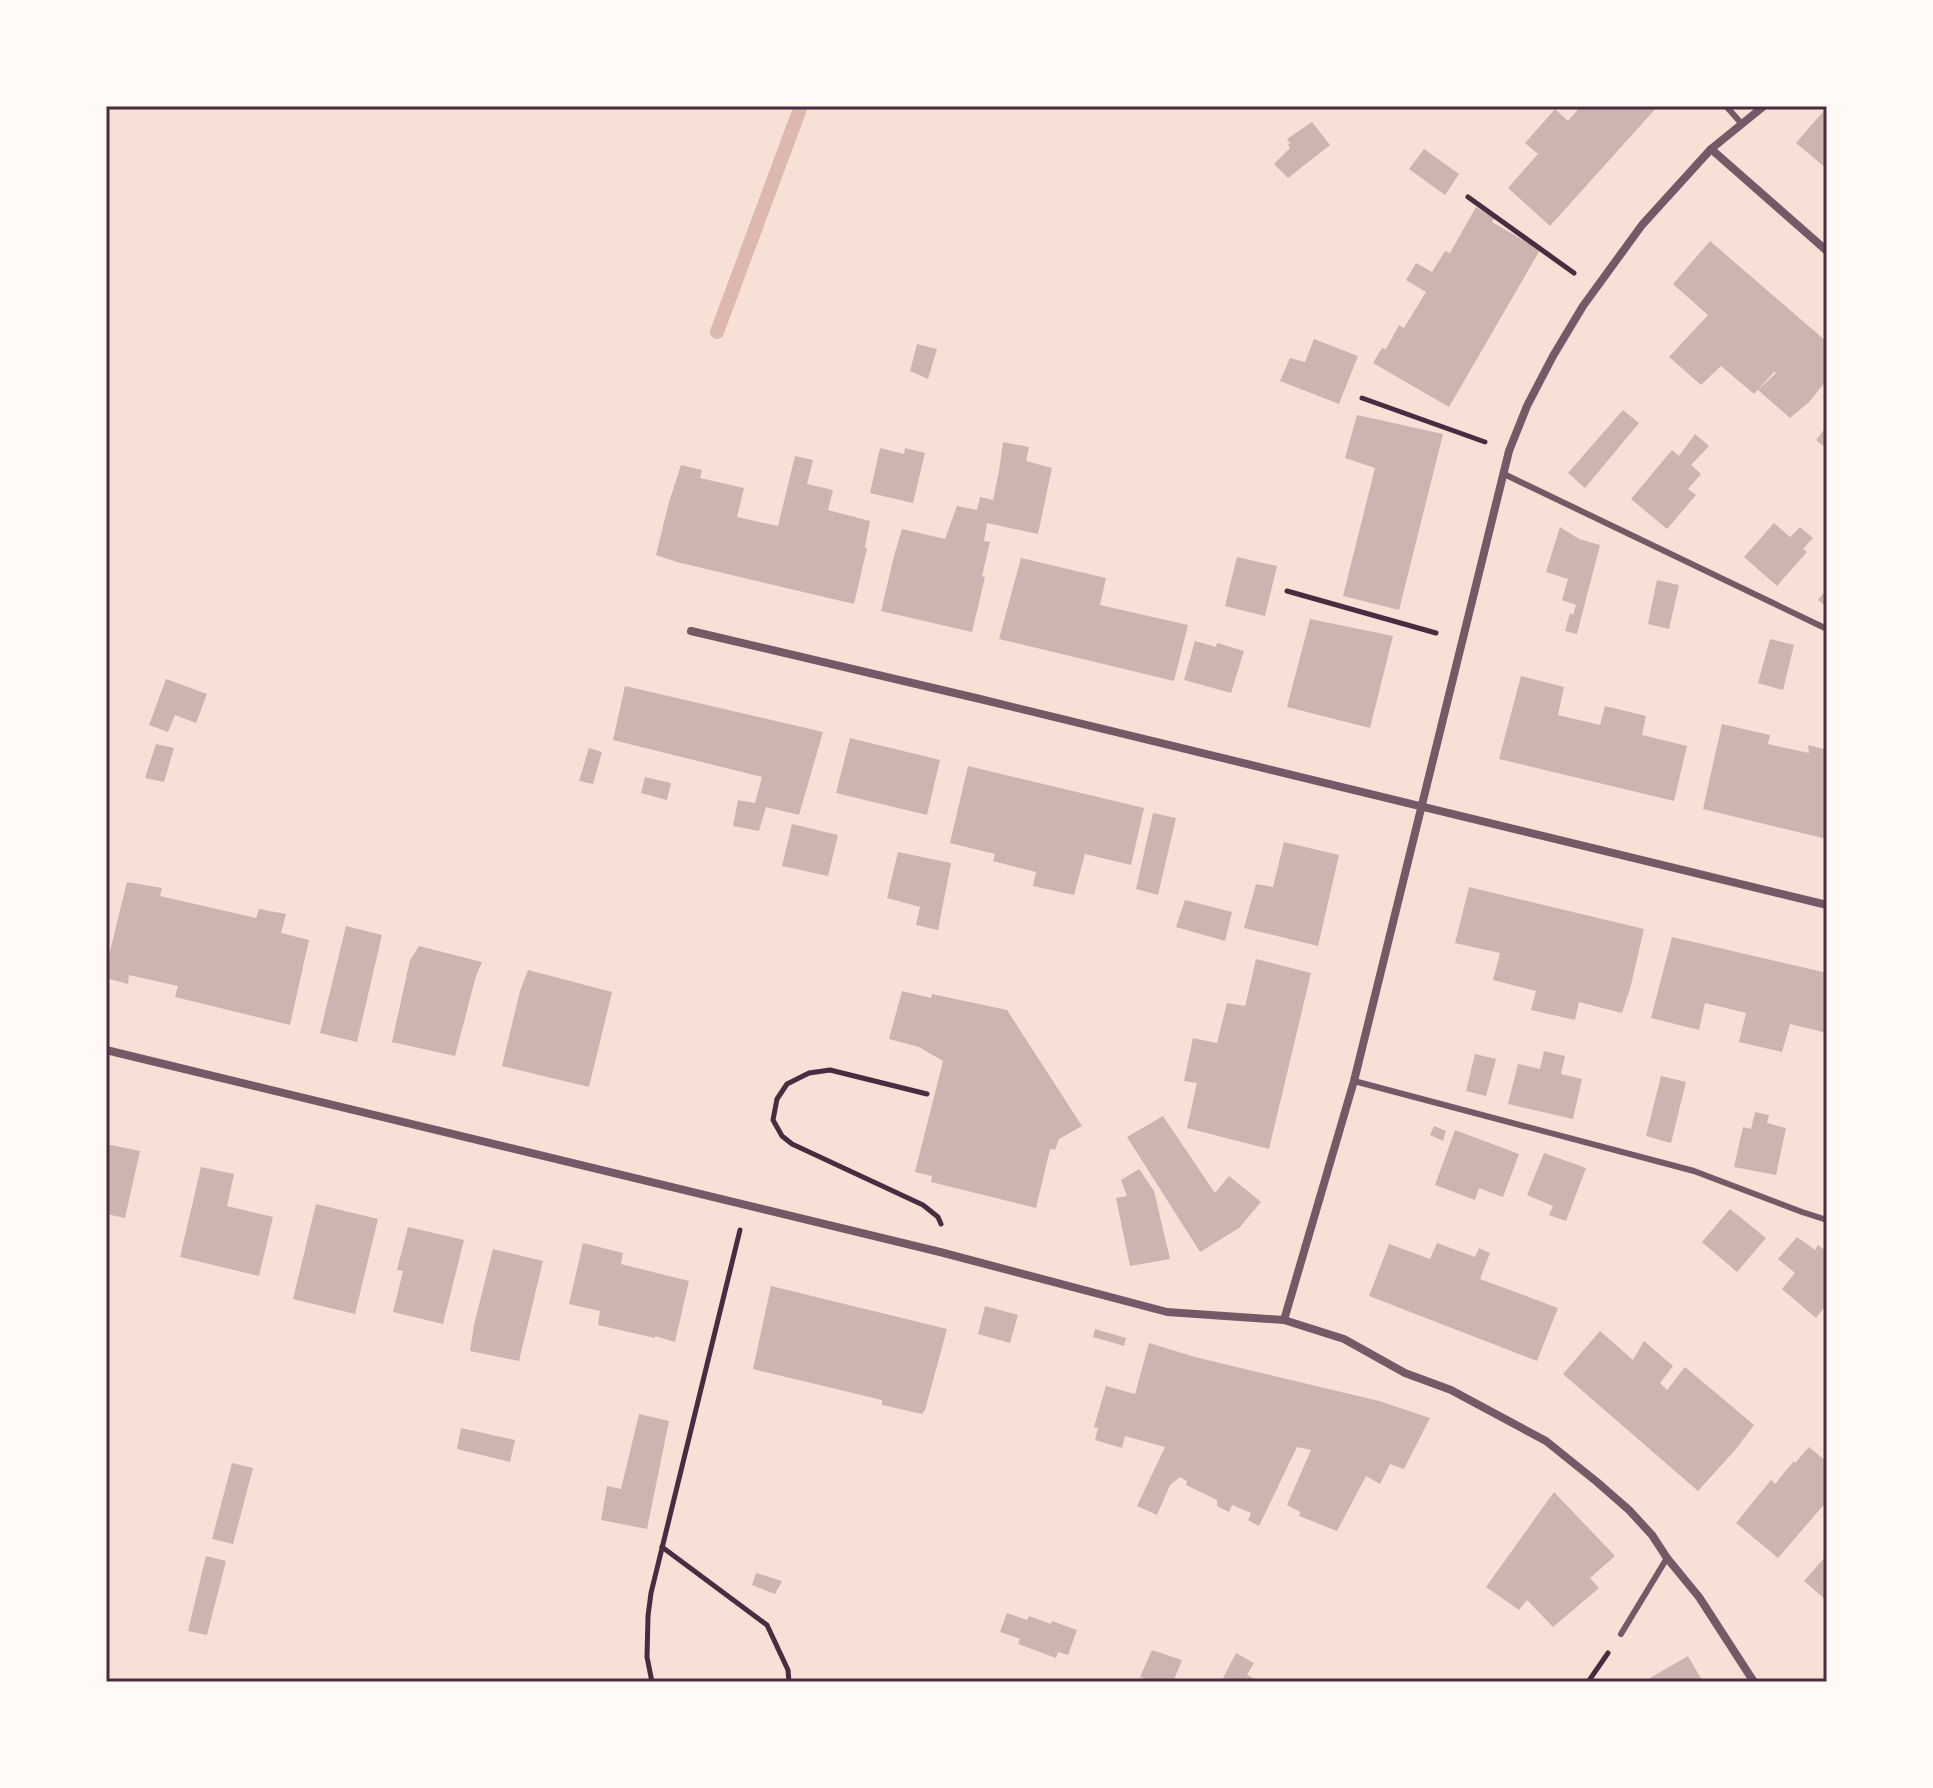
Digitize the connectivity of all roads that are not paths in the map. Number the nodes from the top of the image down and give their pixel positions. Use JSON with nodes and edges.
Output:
{"nodes":[{"id":1,"x":1726,"y":106,"type":"edge"},
{"id":2,"x":1764,"y":106,"type":"edge"},
{"id":3,"x":1741,"y":123,"type":"junction"},
{"id":4,"x":1711,"y":149,"type":"junction"},
{"id":5,"x":1827,"y":251,"type":"edge"},
{"id":6,"x":1504,"y":474,"type":"junction"},
{"id":7,"x":1827,"y":629,"type":"edge"},
{"id":8,"x":691,"y":631,"type":"dead end"},
{"id":9,"x":1421,"y":806,"type":"junction"},
{"id":10,"x":1827,"y":905,"type":"edge"},
{"id":11,"x":106,"y":1050,"type":"edge"},
{"id":12,"x":1354,"y":1081,"type":"junction"},
{"id":13,"x":1827,"y":1220,"type":"edge"},
{"id":14,"x":1284,"y":1320,"type":"junction"},
{"id":15,"x":1667,"y":1558,"type":"junction"},
{"id":16,"x":1621,"y":1634,"type":"road end"},
{"id":17,"x":1754,"y":1682,"type":"edge"}],
"edges":[{"from":1,"to":3,"type":"lane"},
{"from":2,"to":3,"type":"street"},
{"from":3,"to":4,"type":"street"},
{"from":4,"to":5,"type":"street"},
{"from":4,"to":6,"type":"street"},
{"from":6,"to":7,"type":"lane"},
{"from":6,"to":9,"type":"street"},
{"from":8,"to":9,"type":"street"},
{"from":9,"to":10,"type":"street"},
{"from":9,"to":12,"type":"street"},
{"from":11,"to":14,"type":"street"},
{"from":12,"to":13,"type":"lane"},
{"from":12,"to":14,"type":"street"},
{"from":14,"to":15,"type":"street"},
{"from":15,"to":16,"type":"lane"},
{"from":15,"to":17,"type":"street"}]}
